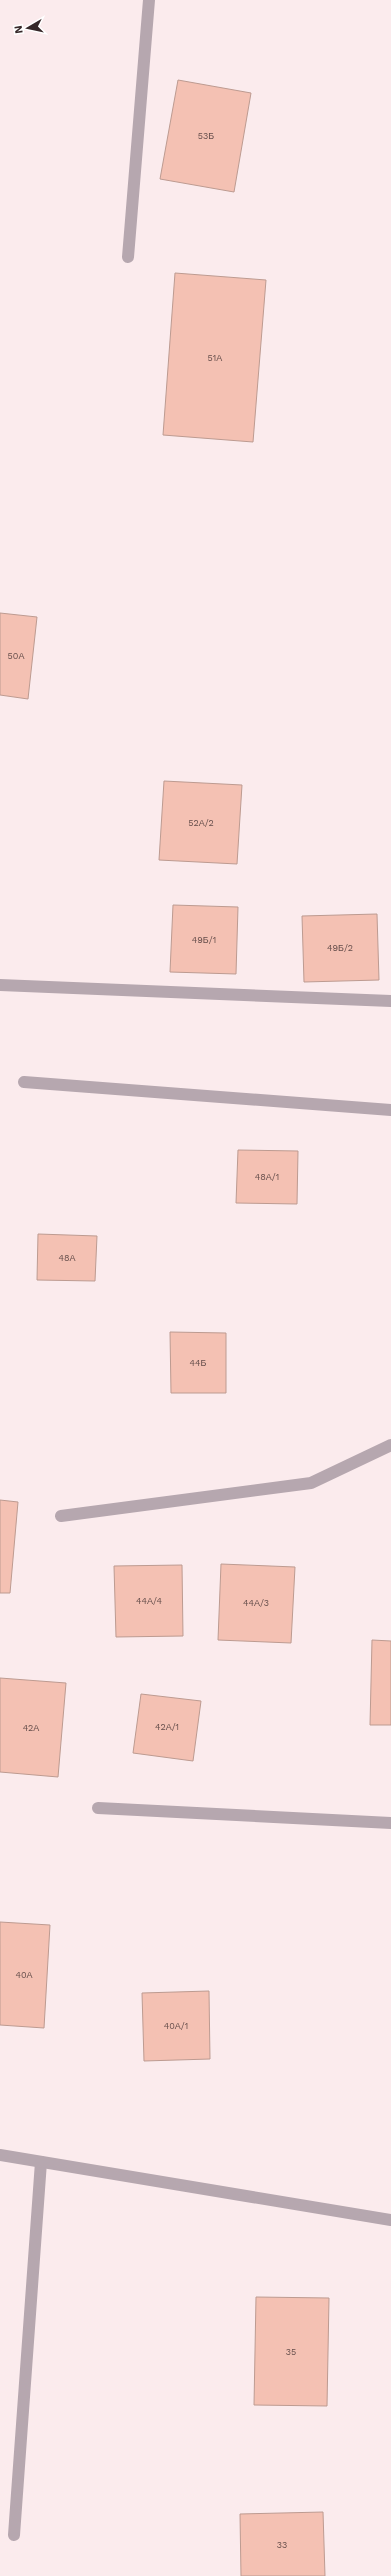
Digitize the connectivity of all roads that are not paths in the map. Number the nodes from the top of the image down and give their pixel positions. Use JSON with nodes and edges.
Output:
{"nodes":[{"id":1,"x":148,"y":0,"type":"edge"},
{"id":2,"x":128,"y":257,"type":"dead end"},
{"id":3,"x":0,"y":986,"type":"edge"},
{"id":4,"x":391,"y":1001,"type":"edge"},
{"id":5,"x":24,"y":1082,"type":"dead end"},
{"id":6,"x":391,"y":1110,"type":"edge"},
{"id":7,"x":391,"y":1445,"type":"edge"},
{"id":8,"x":61,"y":1516,"type":"dead end"},
{"id":9,"x":98,"y":1808,"type":"dead end"},
{"id":10,"x":391,"y":1823,"type":"edge"},
{"id":11,"x":0,"y":2155,"type":"edge"},
{"id":12,"x":42,"y":2162,"type":"junction"},
{"id":13,"x":391,"y":2220,"type":"edge"},
{"id":14,"x":14,"y":2535,"type":"dead end"}],
"edges":[{"from":1,"to":2,"type":"street"},
{"from":3,"to":4,"type":"street"},
{"from":5,"to":6,"type":"street"},
{"from":7,"to":8,"type":"street"},
{"from":9,"to":10,"type":"street"},
{"from":11,"to":12,"type":"street"},
{"from":12,"to":13,"type":"street"},
{"from":12,"to":14,"type":"street"}]}
